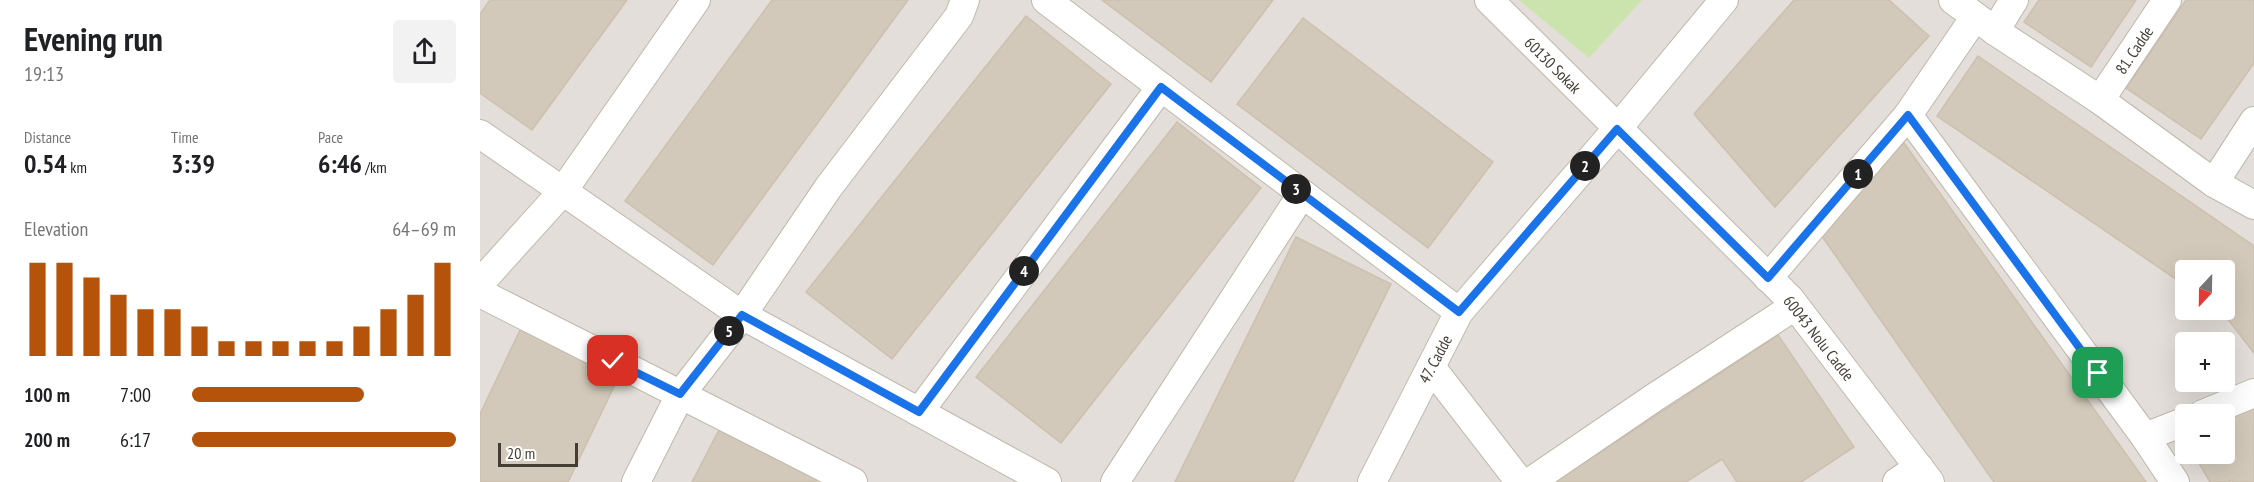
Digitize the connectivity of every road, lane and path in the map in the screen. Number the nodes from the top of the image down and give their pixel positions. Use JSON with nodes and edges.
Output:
{"nodes":[{"id":1,"x":696,"y":0,"type":"edge"},
{"id":2,"x":965,"y":0,"type":"edge"},
{"id":3,"x":1046,"y":0,"type":"edge"},
{"id":4,"x":1489,"y":0,"type":"edge"},
{"id":5,"x":1724,"y":0,"type":"edge"},
{"id":6,"x":1953,"y":0,"type":"edge"},
{"id":7,"x":2014,"y":0,"type":"edge"},
{"id":8,"x":2167,"y":0,"type":"edge"},
{"id":9,"x":1985,"y":24,"type":"junction"},
{"id":10,"x":1161,"y":87,"type":"junction"},
{"id":11,"x":2100,"y":100,"type":"junction"},
{"id":12,"x":1908,"y":115,"type":"junction"},
{"id":13,"x":2254,"y":121,"type":"edge"},
{"id":14,"x":1617,"y":129,"type":"junction"},
{"id":15,"x":480,"y":134,"type":"edge"},
{"id":16,"x":2214,"y":183,"type":"junction"},
{"id":17,"x":563,"y":191,"type":"junction"},
{"id":18,"x":1302,"y":194,"type":"junction"},
{"id":19,"x":2254,"y":205,"type":"edge"},
{"id":20,"x":1768,"y":278,"type":"junction"},
{"id":21,"x":480,"y":284,"type":"edge"},
{"id":22,"x":480,"y":293,"type":"edge"},
{"id":23,"x":1796,"y":306,"type":"junction"},
{"id":24,"x":1459,"y":312,"type":"junction"},
{"id":25,"x":742,"y":315,"type":"junction"},
{"id":26,"x":1431,"y":367,"type":"junction"},
{"id":27,"x":2254,"y":393,"type":"edge"},
{"id":28,"x":680,"y":394,"type":"junction"},
{"id":29,"x":2227,"y":404,"type":"edge"},
{"id":30,"x":919,"y":412,"type":"junction"},
{"id":31,"x":2175,"y":425,"type":"edge"},
{"id":32,"x":2145,"y":437,"type":"junction"},
{"id":33,"x":1915,"y":477,"type":"edge"},
{"id":34,"x":636,"y":482,"type":"edge"},
{"id":35,"x":853,"y":482,"type":"edge"},
{"id":36,"x":1047,"y":482,"type":"edge"},
{"id":37,"x":1114,"y":482,"type":"edge"},
{"id":38,"x":1372,"y":482,"type":"edge"},
{"id":39,"x":1521,"y":482,"type":"edge"},
{"id":40,"x":1530,"y":482,"type":"edge"},
{"id":41,"x":2175,"y":482,"type":"edge"}],
"edges":[{"from":1,"to":17,"type":"street"},
{"from":2,"to":25,"type":"street"},
{"from":3,"to":10,"type":"street"},
{"from":4,"to":14,"type":"street","name":"60130 Sokak"},
{"from":5,"to":14,"type":"street","name":"47. Cadde"},
{"from":6,"to":9,"type":"street"},
{"from":7,"to":9,"type":"street"},
{"from":8,"to":11,"type":"street","name":"81. Cadde"},
{"from":9,"to":11,"type":"street"},
{"from":9,"to":12,"type":"street"},
{"from":10,"to":18,"type":"street"},
{"from":10,"to":30,"type":"street"},
{"from":11,"to":16,"type":"street"},
{"from":12,"to":20,"type":"street"},
{"from":12,"to":32,"type":"street"},
{"from":13,"to":16,"type":"street"},
{"from":14,"to":20,"type":"street","name":"60043 Nolu Cadde"},
{"from":14,"to":24,"type":"street","name":"47. Cadde"},
{"from":15,"to":17,"type":"street"},
{"from":16,"to":19,"type":"street"},
{"from":17,"to":21,"type":"street"},
{"from":17,"to":25,"type":"street"},
{"from":18,"to":24,"type":"street"},
{"from":18,"to":37,"type":"street"},
{"from":20,"to":23,"type":"street","name":"60043 Nolu Cadde"},
{"from":22,"to":28,"type":"street"},
{"from":23,"to":33,"type":"street","name":"60043 Nolu Cadde"},
{"from":23,"to":40,"type":"street"},
{"from":24,"to":26,"type":"street","name":"47. Cadde"},
{"from":25,"to":28,"type":"street"},
{"from":25,"to":30,"type":"street"},
{"from":26,"to":38,"type":"street","name":"47. Cadde"},
{"from":26,"to":39,"type":"street"},
{"from":27,"to":29,"type":"street"},
{"from":28,"to":34,"type":"street"},
{"from":28,"to":35,"type":"street"},
{"from":30,"to":36,"type":"street"},
{"from":31,"to":32,"type":"street"},
{"from":32,"to":41,"type":"street"}]}
